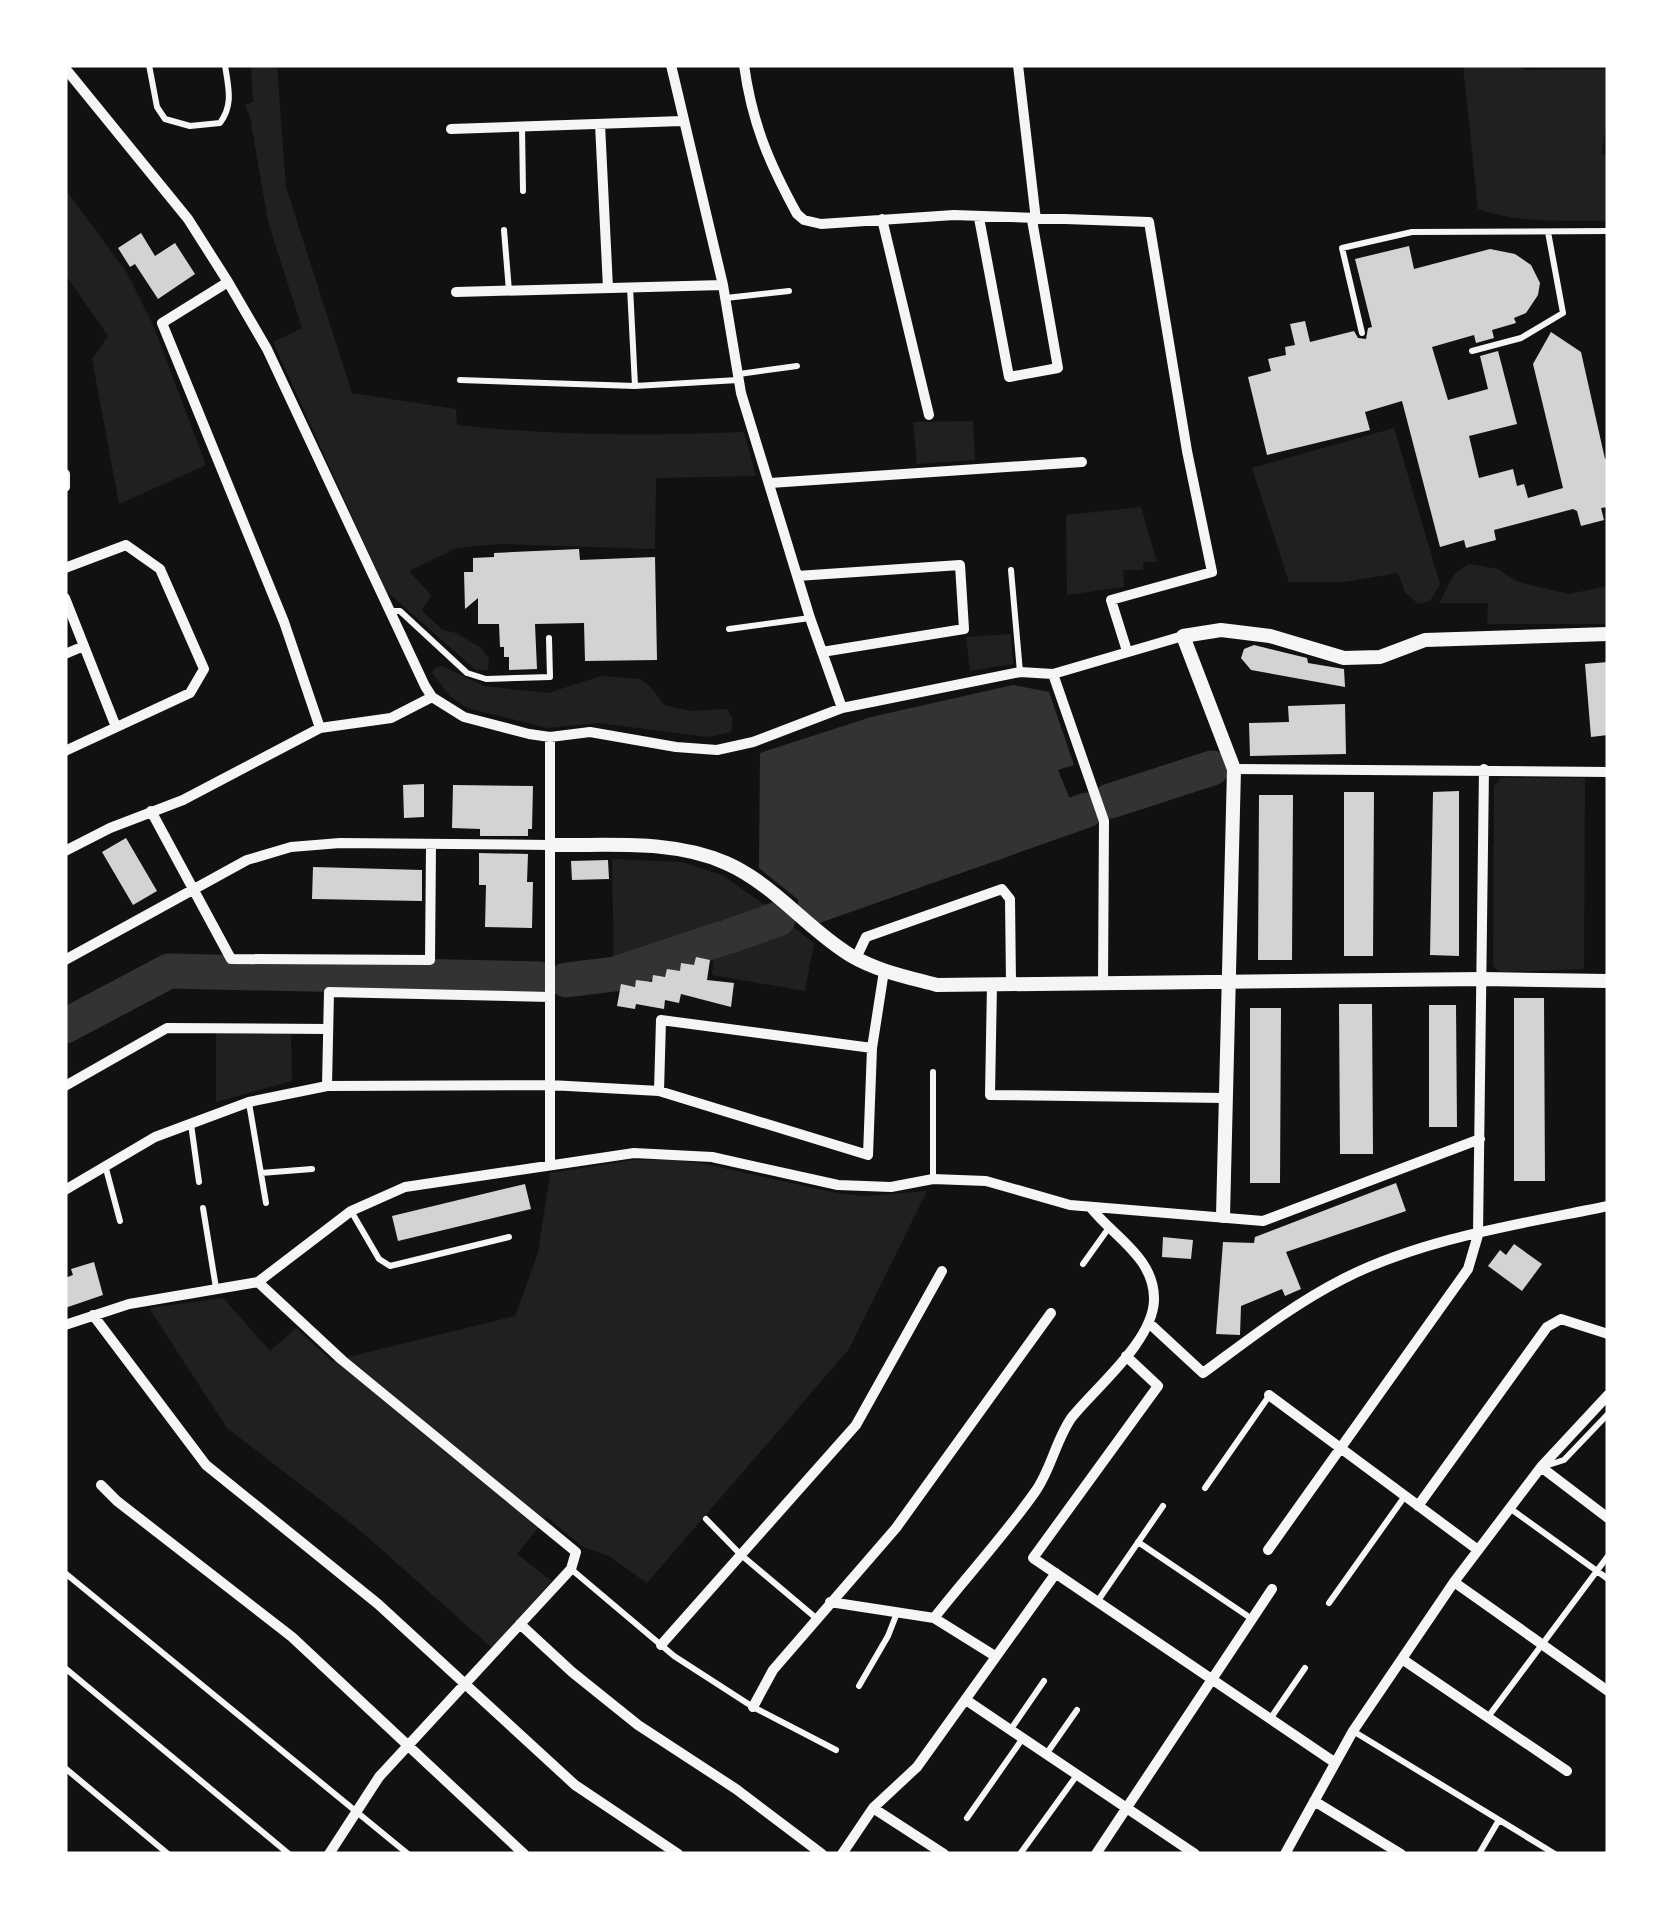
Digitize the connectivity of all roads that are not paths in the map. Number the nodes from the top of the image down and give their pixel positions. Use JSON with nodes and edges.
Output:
{"nodes":[{"id":1,"x":149,"y":65,"type":"edge"},
{"id":2,"x":224,"y":65,"type":"edge"},
{"id":3,"x":671,"y":65,"type":"edge"},
{"id":4,"x":744,"y":65,"type":"edge"},
{"id":5,"x":1018,"y":65,"type":"edge"},
{"id":6,"x":65,"y":68,"type":"edge"},
{"id":7,"x":682,"y":121,"type":"junction"},
{"id":8,"x":600,"y":124,"type":"junction"},
{"id":9,"x":522,"y":127,"type":"junction"},
{"id":10,"x":450,"y":129,"type":"dead end"},
{"id":11,"x":523,"y":191,"type":"dead end"},
{"id":12,"x":980,"y":218,"type":"junction"},
{"id":13,"x":882,"y":219,"type":"junction"},
{"id":14,"x":1034,"y":220,"type":"junction"},
{"id":15,"x":504,"y":230,"type":"dead end"},
{"id":16,"x":1608,"y":231,"type":"edge"},
{"id":17,"x":1548,"y":232,"type":"junction"},
{"id":18,"x":228,"y":282,"type":"junction"},
{"id":19,"x":723,"y":284,"type":"junction"},
{"id":20,"x":630,"y":287,"type":"junction"},
{"id":21,"x":608,"y":288,"type":"junction"},
{"id":22,"x":509,"y":290,"type":"junction"},
{"id":23,"x":456,"y":292,"type":"dead end"},
{"id":24,"x":789,"y":292,"type":"dead end"},
{"id":25,"x":725,"y":298,"type":"junction"},
{"id":26,"x":1362,"y":333,"type":"dead end"},
{"id":27,"x":1472,"y":351,"type":"dead end"},
{"id":28,"x":797,"y":366,"type":"dead end"},
{"id":29,"x":738,"y":377,"type":"junction"},
{"id":30,"x":460,"y":380,"type":"dead end"},
{"id":31,"x":636,"y":386,"type":"junction"},
{"id":32,"x":929,"y":415,"type":"dead end"},
{"id":33,"x":1082,"y":462,"type":"dead end"},
{"id":34,"x":65,"y":474,"type":"edge"},
{"id":35,"x":770,"y":483,"type":"junction"},
{"id":36,"x":65,"y":486,"type":"edge"},
{"id":37,"x":65,"y":568,"type":"edge"},
{"id":38,"x":1012,"y":570,"type":"dead end"},
{"id":39,"x":797,"y":576,"type":"junction"},
{"id":40,"x":65,"y":598,"type":"edge"},
{"id":41,"x":388,"y":611,"type":"junction"},
{"id":42,"x":810,"y":618,"type":"junction"},
{"id":43,"x":728,"y":629,"type":"dead end"},
{"id":44,"x":1608,"y":634,"type":"edge"},
{"id":45,"x":1183,"y":636,"type":"junction"},
{"id":46,"x":550,"y":638,"type":"dead end"},
{"id":47,"x":84,"y":646,"type":"junction"},
{"id":48,"x":1127,"y":651,"type":"junction"},
{"id":49,"x":822,"y":652,"type":"junction"},
{"id":50,"x":65,"y":654,"type":"edge"},
{"id":51,"x":1020,"y":672,"type":"junction"},
{"id":52,"x":1053,"y":674,"type":"junction"},
{"id":53,"x":432,"y":698,"type":"junction"},
{"id":54,"x":842,"y":708,"type":"junction"},
{"id":55,"x":116,"y":727,"type":"junction"},
{"id":56,"x":320,"y":728,"type":"junction"},
{"id":57,"x":550,"y":736,"type":"junction"},
{"id":58,"x":65,"y":751,"type":"edge"},
{"id":59,"x":1234,"y":770,"type":"junction"},
{"id":60,"x":1484,"y":770,"type":"junction"},
{"id":61,"x":1608,"y":772,"type":"edge"},
{"id":62,"x":151,"y":811,"type":"junction"},
{"id":63,"x":551,"y":845,"type":"junction"},
{"id":64,"x":431,"y":846,"type":"junction"},
{"id":65,"x":65,"y":851,"type":"edge"},
{"id":66,"x":190,"y":889,"type":"junction"},
{"id":67,"x":856,"y":958,"type":"junction"},
{"id":68,"x":65,"y":960,"type":"edge"},
{"id":69,"x":884,"y":971,"type":"junction"},
{"id":70,"x":1483,"y":980,"type":"junction"},
{"id":71,"x":1227,"y":981,"type":"junction"},
{"id":72,"x":1608,"y":982,"type":"edge"},
{"id":73,"x":1011,"y":983,"type":"junction"},
{"id":74,"x":1103,"y":983,"type":"junction"},
{"id":75,"x":992,"y":984,"type":"junction"},
{"id":76,"x":550,"y":993,"type":"junction"},
{"id":77,"x":328,"y":1029,"type":"junction"},
{"id":78,"x":872,"y":1048,"type":"junction"},
{"id":79,"x":934,"y":1072,"type":"dead end"},
{"id":80,"x":550,"y":1085,"type":"junction"},
{"id":81,"x":65,"y":1086,"type":"edge"},
{"id":82,"x":327,"y":1086,"type":"junction"},
{"id":83,"x":659,"y":1091,"type":"junction"},
{"id":84,"x":1226,"y":1098,"type":"junction"},
{"id":85,"x":248,"y":1102,"type":"junction"},
{"id":86,"x":191,"y":1122,"type":"junction"},
{"id":87,"x":1480,"y":1139,"type":"junction"},
{"id":88,"x":105,"y":1164,"type":"junction"},
{"id":89,"x":550,"y":1165,"type":"junction"},
{"id":90,"x":312,"y":1169,"type":"dead end"},
{"id":91,"x":261,"y":1173,"type":"junction"},
{"id":92,"x":933,"y":1179,"type":"junction"},
{"id":93,"x":199,"y":1182,"type":"dead end"},
{"id":94,"x":65,"y":1190,"type":"edge"},
{"id":95,"x":266,"y":1202,"type":"dead end"},
{"id":96,"x":1608,"y":1206,"type":"edge"},
{"id":97,"x":203,"y":1208,"type":"dead end"},
{"id":98,"x":1091,"y":1208,"type":"junction"},
{"id":99,"x":351,"y":1211,"type":"junction"},
{"id":100,"x":1224,"y":1216,"type":"junction"},
{"id":101,"x":120,"y":1221,"type":"dead end"},
{"id":102,"x":1108,"y":1229,"type":"junction"},
{"id":103,"x":1478,"y":1235,"type":"junction"},
{"id":104,"x":510,"y":1237,"type":"dead end"},
{"id":105,"x":1082,"y":1264,"type":"dead end"},
{"id":106,"x":942,"y":1272,"type":"dead end"},
{"id":107,"x":258,"y":1282,"type":"junction"},
{"id":108,"x":216,"y":1289,"type":"junction"},
{"id":109,"x":1051,"y":1312,"type":"dead end"},
{"id":110,"x":93,"y":1315,"type":"junction"},
{"id":111,"x":1149,"y":1324,"type":"junction"},
{"id":112,"x":65,"y":1325,"type":"edge"},
{"id":113,"x":1608,"y":1334,"type":"edge"},
{"id":114,"x":1126,"y":1356,"type":"junction"},
{"id":115,"x":1270,"y":1395,"type":"joint"},
{"id":116,"x":1608,"y":1395,"type":"edge"},
{"id":117,"x":1608,"y":1414,"type":"edge"},
{"id":118,"x":1339,"y":1447,"type":"junction"},
{"id":119,"x":1541,"y":1467,"type":"junction"},
{"id":120,"x":102,"y":1485,"type":"dead end"},
{"id":121,"x":1206,"y":1488,"type":"dead end"},
{"id":122,"x":1405,"y":1496,"type":"junction"},
{"id":123,"x":1163,"y":1506,"type":"dead end"},
{"id":124,"x":1418,"y":1506,"type":"junction"},
{"id":125,"x":1511,"y":1508,"type":"junction"},
{"id":126,"x":1608,"y":1518,"type":"edge"},
{"id":127,"x":706,"y":1520,"type":"dead end"},
{"id":128,"x":1138,"y":1542,"type":"junction"},
{"id":129,"x":1268,"y":1550,"type":"dead end"},
{"id":130,"x":1478,"y":1550,"type":"junction"},
{"id":131,"x":740,"y":1554,"type":"junction"},
{"id":132,"x":1608,"y":1556,"type":"edge"},
{"id":133,"x":571,"y":1569,"type":"junction"},
{"id":134,"x":1597,"y":1571,"type":"junction"},
{"id":135,"x":65,"y":1573,"type":"edge"},
{"id":136,"x":1056,"y":1574,"type":"junction"},
{"id":137,"x":1608,"y":1578,"type":"edge"},
{"id":138,"x":1454,"y":1582,"type":"junction"},
{"id":139,"x":1272,"y":1589,"type":"dead end"},
{"id":140,"x":830,"y":1602,"type":"junction"},
{"id":141,"x":1097,"y":1602,"type":"junction"},
{"id":142,"x":1329,"y":1603,"type":"dead end"},
{"id":143,"x":898,"y":1613,"type":"junction"},
{"id":144,"x":816,"y":1618,"type":"junction"},
{"id":145,"x":934,"y":1618,"type":"junction"},
{"id":146,"x":1252,"y":1619,"type":"junction"},
{"id":147,"x":520,"y":1624,"type":"junction"},
{"id":148,"x":1542,"y":1644,"type":"junction"},
{"id":149,"x":661,"y":1645,"type":"junction"},
{"id":150,"x":995,"y":1656,"type":"junction"},
{"id":151,"x":1402,"y":1659,"type":"junction"},
{"id":152,"x":65,"y":1668,"type":"edge"},
{"id":153,"x":1305,"y":1668,"type":"dead end"},
{"id":154,"x":1212,"y":1680,"type":"junction"},
{"id":155,"x":1044,"y":1681,"type":"dead end"},
{"id":156,"x":466,"y":1683,"type":"junction"},
{"id":157,"x":859,"y":1686,"type":"dead end"},
{"id":158,"x":1608,"y":1691,"type":"edge"},
{"id":159,"x":966,"y":1700,"type":"junction"},
{"id":160,"x":753,"y":1707,"type":"junction"},
{"id":161,"x":1076,"y":1710,"type":"dead end"},
{"id":162,"x":1488,"y":1717,"type":"junction"},
{"id":163,"x":1270,"y":1719,"type":"junction"},
{"id":164,"x":1010,"y":1730,"type":"junction"},
{"id":165,"x":1353,"y":1731,"type":"junction"},
{"id":166,"x":1022,"y":1738,"type":"junction"},
{"id":167,"x":407,"y":1747,"type":"junction"},
{"id":168,"x":836,"y":1750,"type":"dead end"},
{"id":169,"x":1046,"y":1754,"type":"junction"},
{"id":170,"x":1334,"y":1762,"type":"junction"},
{"id":171,"x":65,"y":1768,"type":"edge"},
{"id":172,"x":1567,"y":1771,"type":"dead end"},
{"id":173,"x":1077,"y":1775,"type":"junction"},
{"id":174,"x":1314,"y":1801,"type":"junction"},
{"id":175,"x":873,"y":1808,"type":"junction"},
{"id":176,"x":1127,"y":1808,"type":"junction"},
{"id":177,"x":357,"y":1811,"type":"junction"},
{"id":178,"x":967,"y":1818,"type":"dead end"},
{"id":179,"x":1499,"y":1820,"type":"junction"},
{"id":180,"x":168,"y":1854,"type":"edge"},
{"id":181,"x":289,"y":1854,"type":"edge"},
{"id":182,"x":329,"y":1854,"type":"edge"},
{"id":183,"x":408,"y":1854,"type":"edge"},
{"id":184,"x":524,"y":1854,"type":"edge"},
{"id":185,"x":678,"y":1854,"type":"edge"},
{"id":186,"x":822,"y":1854,"type":"edge"},
{"id":187,"x":842,"y":1854,"type":"edge"},
{"id":188,"x":944,"y":1854,"type":"edge"},
{"id":189,"x":1020,"y":1854,"type":"edge"},
{"id":190,"x":1096,"y":1854,"type":"edge"},
{"id":191,"x":1195,"y":1854,"type":"edge"},
{"id":192,"x":1285,"y":1854,"type":"edge"},
{"id":193,"x":1401,"y":1854,"type":"edge"},
{"id":194,"x":1479,"y":1854,"type":"edge"},
{"id":195,"x":1555,"y":1854,"type":"edge"}],
"edges":[{"from":1,"to":2,"type":"lane"},
{"from":3,"to":7,"type":"street"},
{"from":4,"to":13,"type":"street"},
{"from":5,"to":14,"type":"street"},
{"from":6,"to":18,"type":"street"},
{"from":7,"to":8,"type":"street"},
{"from":7,"to":19,"type":"street"},
{"from":8,"to":9,"type":"street"},
{"from":8,"to":21,"type":"street"},
{"from":9,"to":10,"type":"street"},
{"from":9,"to":11,"type":"lane"},
{"from":12,"to":13,"type":"street"},
{"from":12,"to":14,"type":"street"},
{"from":12,"to":14,"type":"street"},
{"from":13,"to":32,"type":"street"},
{"from":14,"to":48,"type":"street"},
{"from":15,"to":22,"type":"lane"},
{"from":16,"to":17,"type":"lane"},
{"from":17,"to":26,"type":"lane"},
{"from":17,"to":27,"type":"lane"},
{"from":18,"to":41,"type":"street"},
{"from":18,"to":56,"type":"street"},
{"from":19,"to":20,"type":"street"},
{"from":19,"to":25,"type":"street"},
{"from":20,"to":21,"type":"street"},
{"from":20,"to":31,"type":"lane"},
{"from":21,"to":22,"type":"street"},
{"from":22,"to":23,"type":"street"},
{"from":24,"to":25,"type":"lane"},
{"from":25,"to":29,"type":"street"},
{"from":28,"to":29,"type":"lane"},
{"from":29,"to":31,"type":"lane"},
{"from":29,"to":35,"type":"street"},
{"from":30,"to":31,"type":"lane"},
{"from":33,"to":35,"type":"street"},
{"from":34,"to":36,"type":"street"},
{"from":35,"to":39,"type":"street"},
{"from":37,"to":55,"type":"street"},
{"from":38,"to":51,"type":"lane"},
{"from":39,"to":42,"type":"street"},
{"from":39,"to":49,"type":"street"},
{"from":40,"to":47,"type":"street"},
{"from":41,"to":46,"type":"lane"},
{"from":41,"to":53,"type":"street"},
{"from":42,"to":43,"type":"lane"},
{"from":42,"to":49,"type":"street"},
{"from":44,"to":45,"type":"street"},
{"from":45,"to":48,"type":"street"},
{"from":45,"to":59,"type":"street"},
{"from":47,"to":50,"type":"street"},
{"from":47,"to":55,"type":"street"},
{"from":48,"to":52,"type":"street"},
{"from":49,"to":54,"type":"street"},
{"from":51,"to":52,"type":"street"},
{"from":51,"to":54,"type":"street"},
{"from":52,"to":74,"type":"street"},
{"from":53,"to":56,"type":"street"},
{"from":53,"to":57,"type":"street"},
{"from":54,"to":57,"type":"street"},
{"from":55,"to":58,"type":"street"},
{"from":56,"to":62,"type":"street"},
{"from":57,"to":63,"type":"street"},
{"from":59,"to":60,"type":"street"},
{"from":59,"to":71,"type":"street"},
{"from":60,"to":61,"type":"street"},
{"from":60,"to":70,"type":"street"},
{"from":62,"to":65,"type":"street"},
{"from":62,"to":66,"type":"street"},
{"from":63,"to":64,"type":"street"},
{"from":63,"to":67,"type":"street"},
{"from":63,"to":76,"type":"street"},
{"from":64,"to":66,"type":"street"},
{"from":64,"to":66,"type":"street"},
{"from":66,"to":68,"type":"street"},
{"from":67,"to":69,"type":"street"},
{"from":67,"to":73,"type":"street"},
{"from":69,"to":75,"type":"street"},
{"from":69,"to":78,"type":"street"},
{"from":70,"to":71,"type":"street"},
{"from":70,"to":72,"type":"street"},
{"from":70,"to":87,"type":"street"},
{"from":71,"to":74,"type":"street"},
{"from":71,"to":84,"type":"street"},
{"from":73,"to":74,"type":"street"},
{"from":73,"to":75,"type":"street"},
{"from":75,"to":84,"type":"street"},
{"from":76,"to":77,"type":"street"},
{"from":76,"to":80,"type":"street"},
{"from":77,"to":81,"type":"street"},
{"from":77,"to":82,"type":"street"},
{"from":78,"to":83,"type":"street"},
{"from":78,"to":83,"type":"street"},
{"from":79,"to":92,"type":"lane"},
{"from":80,"to":82,"type":"street"},
{"from":80,"to":83,"type":"street"},
{"from":80,"to":89,"type":"street"},
{"from":82,"to":85,"type":"street"},
{"from":84,"to":100,"type":"street"},
{"from":85,"to":86,"type":"street"},
{"from":85,"to":91,"type":"lane"},
{"from":86,"to":88,"type":"street"},
{"from":86,"to":93,"type":"lane"},
{"from":87,"to":100,"type":"street"},
{"from":87,"to":103,"type":"street"},
{"from":88,"to":94,"type":"street"},
{"from":88,"to":101,"type":"lane"},
{"from":89,"to":92,"type":"street"},
{"from":89,"to":99,"type":"street"},
{"from":90,"to":91,"type":"lane"},
{"from":91,"to":95,"type":"lane"},
{"from":92,"to":98,"type":"street"},
{"from":96,"to":103,"type":"street"},
{"from":97,"to":108,"type":"lane"},
{"from":98,"to":100,"type":"street"},
{"from":98,"to":102,"type":"street"},
{"from":99,"to":104,"type":"lane"},
{"from":99,"to":107,"type":"street"},
{"from":102,"to":105,"type":"lane"},
{"from":102,"to":111,"type":"street"},
{"from":103,"to":111,"type":"street"},
{"from":103,"to":118,"type":"street"},
{"from":106,"to":131,"type":"street"},
{"from":107,"to":108,"type":"street"},
{"from":107,"to":133,"type":"street"},
{"from":108,"to":110,"type":"street"},
{"from":109,"to":140,"type":"street"},
{"from":110,"to":112,"type":"street"},
{"from":110,"to":156,"type":"street"},
{"from":111,"to":114,"type":"street"},
{"from":113,"to":124,"type":"street"},
{"from":114,"to":136,"type":"street"},
{"from":114,"to":145,"type":"street"},
{"from":115,"to":118,"type":"street"},
{"from":115,"to":121,"type":"lane"},
{"from":116,"to":119,"type":"street"},
{"from":117,"to":119,"type":"lane"},
{"from":118,"to":122,"type":"street"},
{"from":118,"to":129,"type":"street"},
{"from":119,"to":125,"type":"street"},
{"from":119,"to":126,"type":"street"},
{"from":120,"to":167,"type":"street"},
{"from":122,"to":124,"type":"street"},
{"from":122,"to":142,"type":"lane"},
{"from":123,"to":128,"type":"lane"},
{"from":124,"to":130,"type":"street"},
{"from":125,"to":130,"type":"street"},
{"from":125,"to":134,"type":"lane"},
{"from":127,"to":131,"type":"lane"},
{"from":128,"to":141,"type":"lane"},
{"from":128,"to":146,"type":"lane"},
{"from":130,"to":138,"type":"street"},
{"from":131,"to":144,"type":"lane"},
{"from":131,"to":149,"type":"street"},
{"from":132,"to":134,"type":"lane"},
{"from":133,"to":147,"type":"street"},
{"from":133,"to":149,"type":"lane"},
{"from":134,"to":137,"type":"lane"},
{"from":134,"to":148,"type":"lane"},
{"from":135,"to":177,"type":"lane"},
{"from":136,"to":141,"type":"street"},
{"from":136,"to":150,"type":"street"},
{"from":138,"to":148,"type":"street"},
{"from":138,"to":151,"type":"street"},
{"from":139,"to":146,"type":"street"},
{"from":140,"to":143,"type":"street"},
{"from":140,"to":144,"type":"street"},
{"from":141,"to":154,"type":"street"},
{"from":143,"to":145,"type":"street"},
{"from":143,"to":157,"type":"lane"},
{"from":144,"to":160,"type":"street"},
{"from":145,"to":150,"type":"street"},
{"from":146,"to":154,"type":"street"},
{"from":147,"to":156,"type":"street"},
{"from":147,"to":186,"type":"street"},
{"from":148,"to":158,"type":"street"},
{"from":148,"to":162,"type":"lane"},
{"from":149,"to":160,"type":"lane"},
{"from":150,"to":159,"type":"street"},
{"from":151,"to":162,"type":"street"},
{"from":151,"to":165,"type":"street"},
{"from":152,"to":181,"type":"lane"},
{"from":153,"to":163,"type":"lane"},
{"from":154,"to":163,"type":"street"},
{"from":154,"to":176,"type":"street"},
{"from":155,"to":164,"type":"lane"},
{"from":156,"to":167,"type":"street"},
{"from":156,"to":185,"type":"street"},
{"from":159,"to":164,"type":"street"},
{"from":159,"to":175,"type":"street"},
{"from":160,"to":168,"type":"lane"},
{"from":161,"to":169,"type":"lane"},
{"from":162,"to":172,"type":"street"},
{"from":163,"to":170,"type":"street"},
{"from":164,"to":166,"type":"street"},
{"from":165,"to":170,"type":"street"},
{"from":165,"to":179,"type":"lane"},
{"from":166,"to":169,"type":"street"},
{"from":166,"to":178,"type":"lane"},
{"from":167,"to":177,"type":"street"},
{"from":167,"to":184,"type":"street"},
{"from":169,"to":173,"type":"street"},
{"from":170,"to":174,"type":"street"},
{"from":171,"to":180,"type":"lane"},
{"from":173,"to":176,"type":"street"},
{"from":173,"to":189,"type":"lane"},
{"from":174,"to":192,"type":"street"},
{"from":174,"to":193,"type":"street"},
{"from":175,"to":187,"type":"street"},
{"from":175,"to":188,"type":"street"},
{"from":176,"to":190,"type":"street"},
{"from":176,"to":191,"type":"street"},
{"from":177,"to":182,"type":"street"},
{"from":177,"to":183,"type":"lane"},
{"from":179,"to":194,"type":"lane"},
{"from":179,"to":195,"type":"lane"}]}
